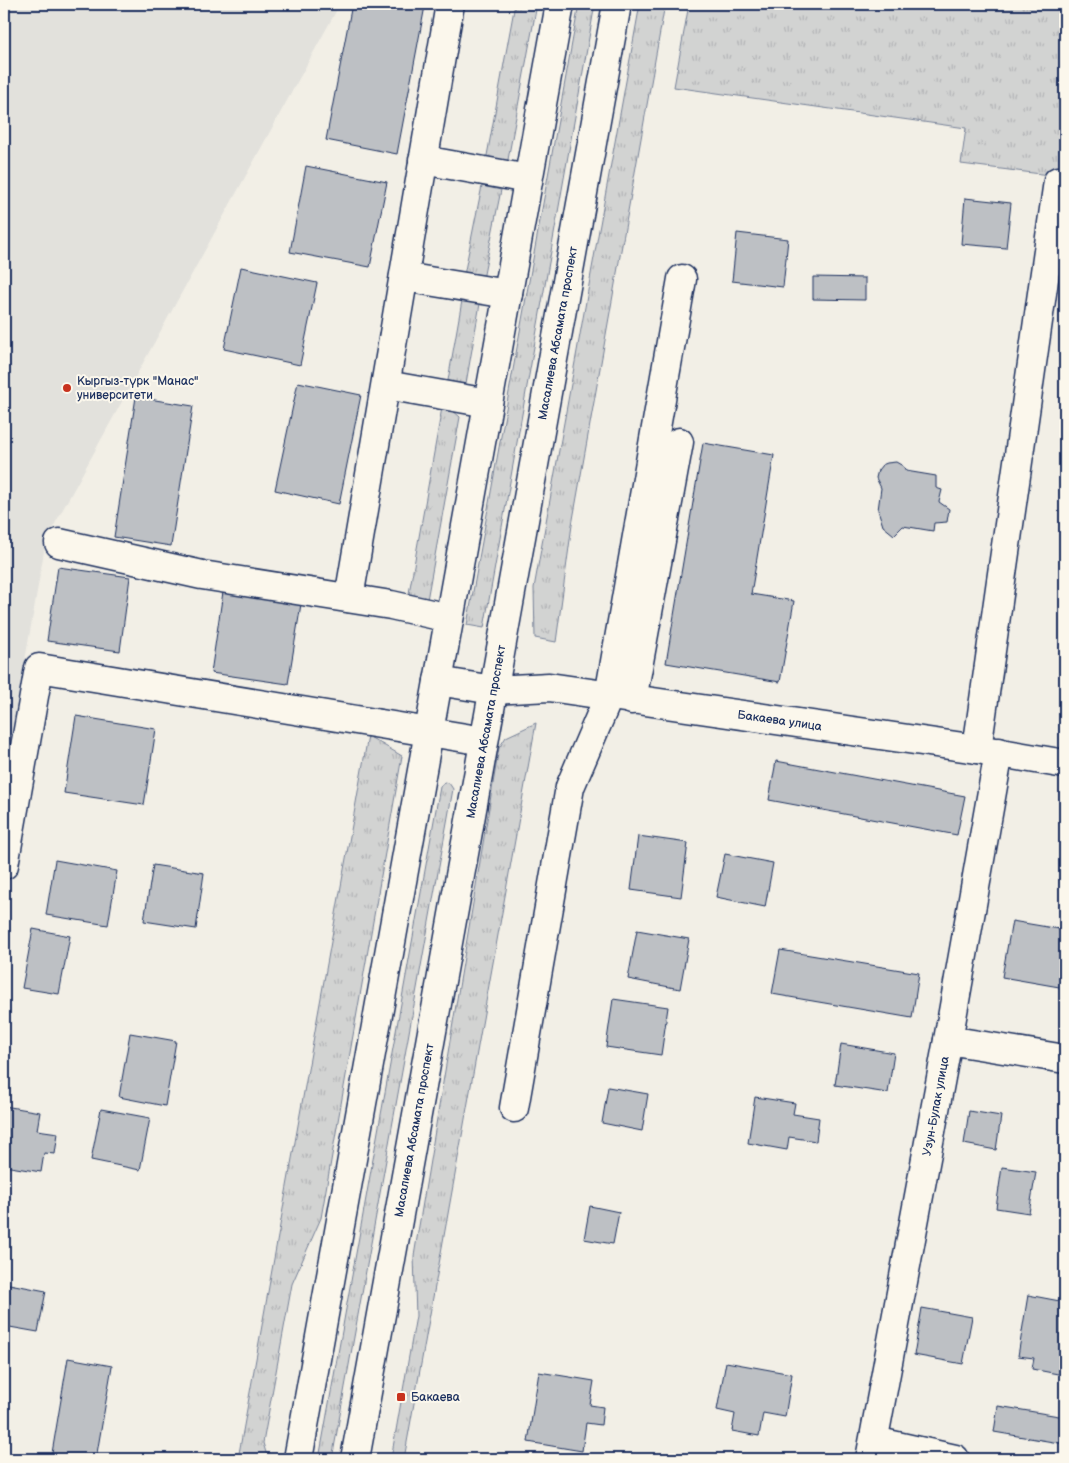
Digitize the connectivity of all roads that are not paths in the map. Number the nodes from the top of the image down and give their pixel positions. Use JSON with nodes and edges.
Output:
{"nodes":[{"id":1,"x":450,"y":4,"type":"edge"},
{"id":2,"x":560,"y":4,"type":"edge"},
{"id":3,"x":617,"y":4,"type":"edge"},
{"id":4,"x":423,"y":160,"type":"junction"},
{"id":5,"x":528,"y":179,"type":"junction"},
{"id":6,"x":1058,"y":181,"type":"dead end"},
{"id":7,"x":404,"y":277,"type":"junction"},
{"id":8,"x":682,"y":279,"type":"dead end"},
{"id":9,"x":508,"y":294,"type":"junction"},
{"id":10,"x":386,"y":385,"type":"junction"},
{"id":11,"x":488,"y":403,"type":"junction"},
{"id":12,"x":678,"y":442,"type":"dead end"},
{"id":13,"x":59,"y":543,"type":"dead end"},
{"id":14,"x":349,"y":598,"type":"junction"},
{"id":15,"x":449,"y":618,"type":"junction"},
{"id":16,"x":438,"y":681,"type":"junction"},
{"id":17,"x":493,"y":690,"type":"junction"},
{"id":18,"x":620,"y":698,"type":"junction"},
{"id":19,"x":428,"y":732,"type":"junction"},
{"id":20,"x":484,"y":741,"type":"junction"},
{"id":21,"x":988,"y":751,"type":"junction"},
{"id":22,"x":1065,"y":764,"type":"edge"},
{"id":23,"x":4,"y":865,"type":"edge"},
{"id":24,"x":948,"y":1040,"type":"junction"},
{"id":25,"x":1065,"y":1059,"type":"edge"},
{"id":26,"x":514,"y":1108,"type":"dead end"},
{"id":27,"x":872,"y":1450,"type":"edge"},
{"id":28,"x":298,"y":1459,"type":"edge"},
{"id":29,"x":355,"y":1459,"type":"edge"},
{"id":30,"x":955,"y":1459,"type":"edge"}],
"edges":[{"from":1,"to":4,"type":"street"},
{"from":2,"to":5,"type":"street"},
{"from":3,"to":17,"type":"street","name":"Масалиева Абсамата проспект"},
{"from":4,"to":5,"type":"street"},
{"from":4,"to":7,"type":"street"},
{"from":5,"to":9,"type":"street"},
{"from":6,"to":21,"type":"street","name":"Узун-Булак улица"},
{"from":7,"to":9,"type":"street"},
{"from":7,"to":10,"type":"street"},
{"from":8,"to":18,"type":"street"},
{"from":9,"to":11,"type":"street"},
{"from":10,"to":11,"type":"street"},
{"from":10,"to":14,"type":"street"},
{"from":11,"to":15,"type":"street"},
{"from":12,"to":18,"type":"street"},
{"from":13,"to":14,"type":"street"},
{"from":14,"to":15,"type":"street"},
{"from":15,"to":16,"type":"street"},
{"from":16,"to":17,"type":"street","name":"Бакаева улица"},
{"from":16,"to":19,"type":"street"},
{"from":17,"to":18,"type":"street","name":"Бакаева улица"},
{"from":17,"to":20,"type":"street","name":"Масалиева Абсамата проспект"},
{"from":18,"to":21,"type":"street","name":"Бакаева улица"},
{"from":18,"to":26,"type":"street"},
{"from":19,"to":20,"type":"street"},
{"from":19,"to":23,"type":"street"},
{"from":19,"to":28,"type":"street"},
{"from":20,"to":29,"type":"street","name":"Масалиева Абсамата проспект"},
{"from":21,"to":22,"type":"street","name":"Бакаева улица"},
{"from":21,"to":24,"type":"street","name":"Узун-Булак улица"},
{"from":24,"to":25,"type":"street"},
{"from":24,"to":27,"type":"street","name":"Узун-Булак улица"},
{"from":27,"to":30,"type":"street"}]}
